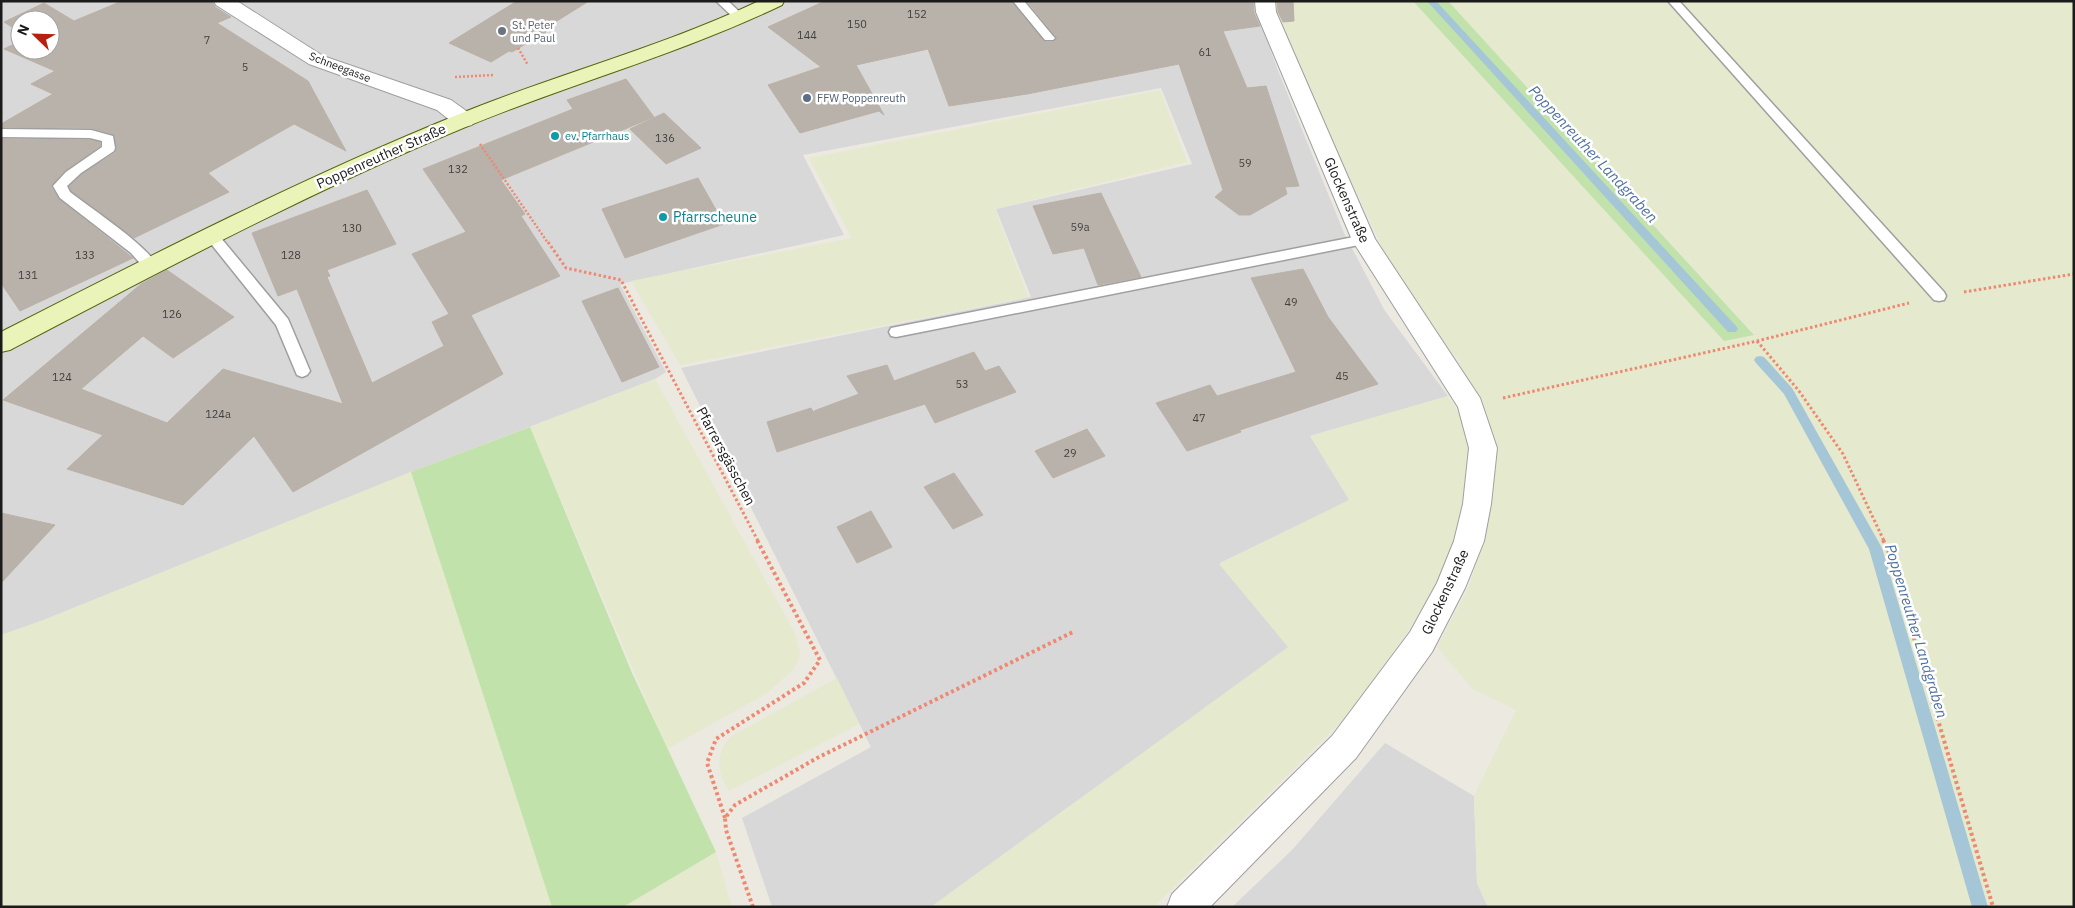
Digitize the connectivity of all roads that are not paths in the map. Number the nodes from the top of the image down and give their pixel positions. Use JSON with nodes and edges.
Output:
{"nodes":[{"id":1,"x":223,"y":1,"type":"edge"},
{"id":2,"x":721,"y":1,"type":"edge"},
{"id":3,"x":775,"y":1,"type":"edge"},
{"id":4,"x":1018,"y":1,"type":"edge"},
{"id":5,"x":1265,"y":1,"type":"edge"},
{"id":6,"x":1673,"y":1,"type":"edge"},
{"id":7,"x":740,"y":18,"type":"junction"},
{"id":8,"x":1049,"y":38,"type":"dead end"},
{"id":9,"x":464,"y":120,"type":"junction"},
{"id":10,"x":1,"y":133,"type":"edge"},
{"id":11,"x":211,"y":235,"type":"junction"},
{"id":12,"x":1364,"y":240,"type":"junction"},
{"id":13,"x":151,"y":266,"type":"junction"},
{"id":14,"x":1939,"y":296,"type":"road end"},
{"id":15,"x":896,"y":332,"type":"dead end"},
{"id":16,"x":1,"y":343,"type":"edge"},
{"id":17,"x":302,"y":371,"type":"dead end"},
{"id":18,"x":1185,"y":907,"type":"edge"}],
"edges":[{"from":1,"to":9,"type":"street","name":"Schneegasse"},
{"from":2,"to":7,"type":"lane"},
{"from":3,"to":7,"type":"street","name":"Poppenreuther Straße"},
{"from":4,"to":8,"type":"lane"},
{"from":5,"to":12,"type":"street","name":"Glockenstraße"},
{"from":6,"to":14,"type":"lane"},
{"from":7,"to":9,"type":"street","name":"Poppenreuther Straße"},
{"from":9,"to":11,"type":"street","name":"Poppenreuther Straße"},
{"from":10,"to":13,"type":"lane"},
{"from":11,"to":13,"type":"street","name":"Poppenreuther Straße"},
{"from":11,"to":17,"type":"lane"},
{"from":12,"to":15,"type":"lane"},
{"from":12,"to":18,"type":"street","name":"Glockenstraße"},
{"from":13,"to":16,"type":"street","name":"Poppenreuther Straße"}]}
